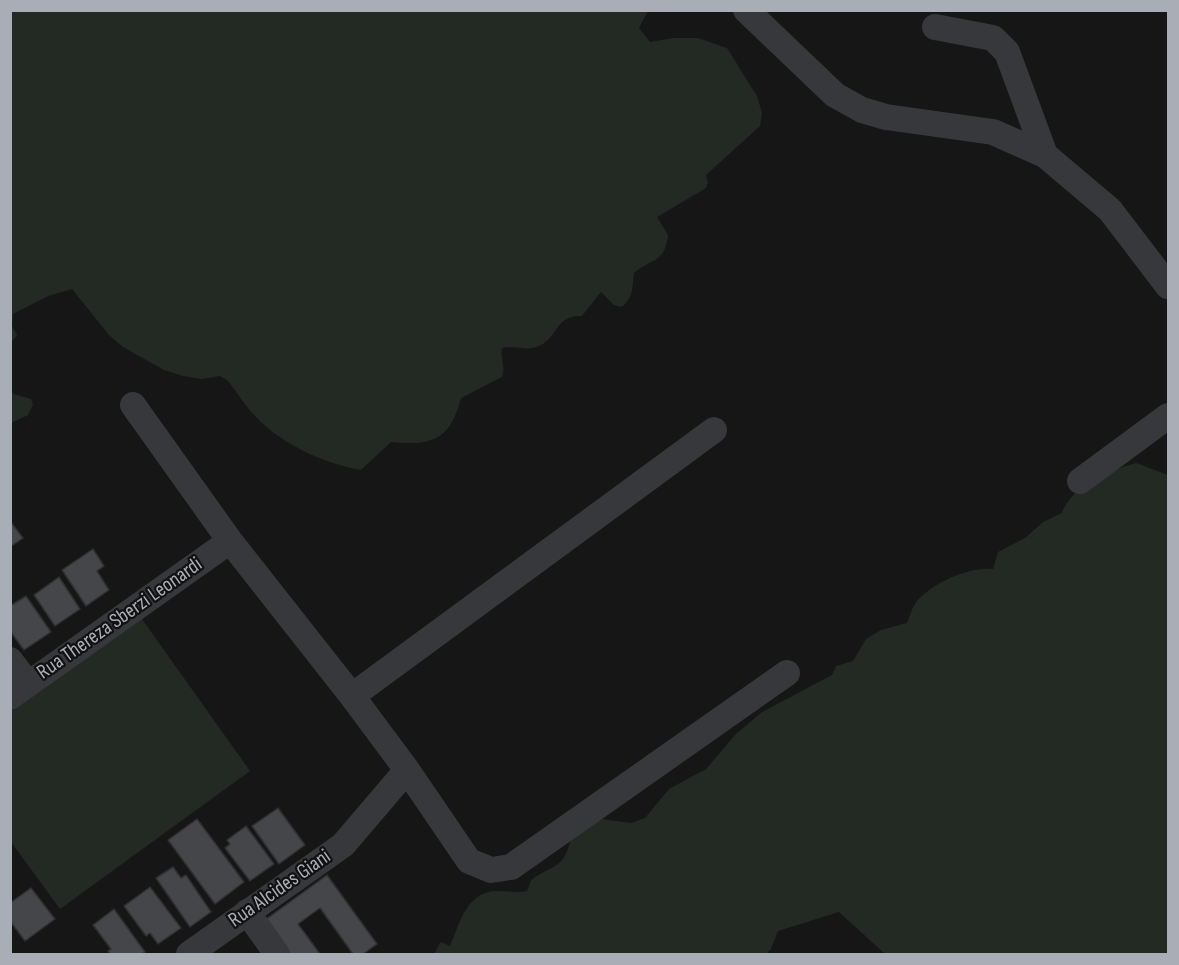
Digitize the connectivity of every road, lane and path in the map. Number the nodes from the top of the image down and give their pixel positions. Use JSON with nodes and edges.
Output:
{"nodes":[{"id":1,"x":746,"y":10,"type":"edge"},
{"id":2,"x":935,"y":27,"type":"dead end"},
{"id":3,"x":1045,"y":155,"type":"junction"},
{"id":4,"x":1168,"y":286,"type":"edge"},
{"id":5,"x":133,"y":405,"type":"dead end"},
{"id":6,"x":1168,"y":416,"type":"edge"},
{"id":7,"x":714,"y":430,"type":"dead end"},
{"id":8,"x":1080,"y":481,"type":"dead end"},
{"id":9,"x":230,"y":542,"type":"junction"},
{"id":10,"x":10,"y":660,"type":"edge"},
{"id":11,"x":787,"y":673,"type":"dead end"},
{"id":12,"x":19,"y":690,"type":"edge"},
{"id":13,"x":352,"y":696,"type":"junction"},
{"id":14,"x":407,"y":770,"type":"junction"},
{"id":15,"x":247,"y":912,"type":"junction"},
{"id":16,"x":189,"y":954,"type":"edge"},
{"id":17,"x":277,"y":954,"type":"edge"}],
"edges":[{"from":1,"to":3,"type":"street"},
{"from":2,"to":3,"type":"street"},
{"from":3,"to":4,"type":"street"},
{"from":5,"to":9,"type":"street"},
{"from":6,"to":8,"type":"street"},
{"from":7,"to":13,"type":"street"},
{"from":9,"to":12,"type":"street","name":"Rua Thereza Sberzi Leonardi"},
{"from":9,"to":13,"type":"street"},
{"from":10,"to":12,"type":"street"},
{"from":11,"to":14,"type":"street"},
{"from":13,"to":14,"type":"street"},
{"from":14,"to":15,"type":"street","name":"Rua Alcides Giani"},
{"from":15,"to":16,"type":"street","name":"Rua Alcides Giani"},
{"from":15,"to":17,"type":"street"}]}
